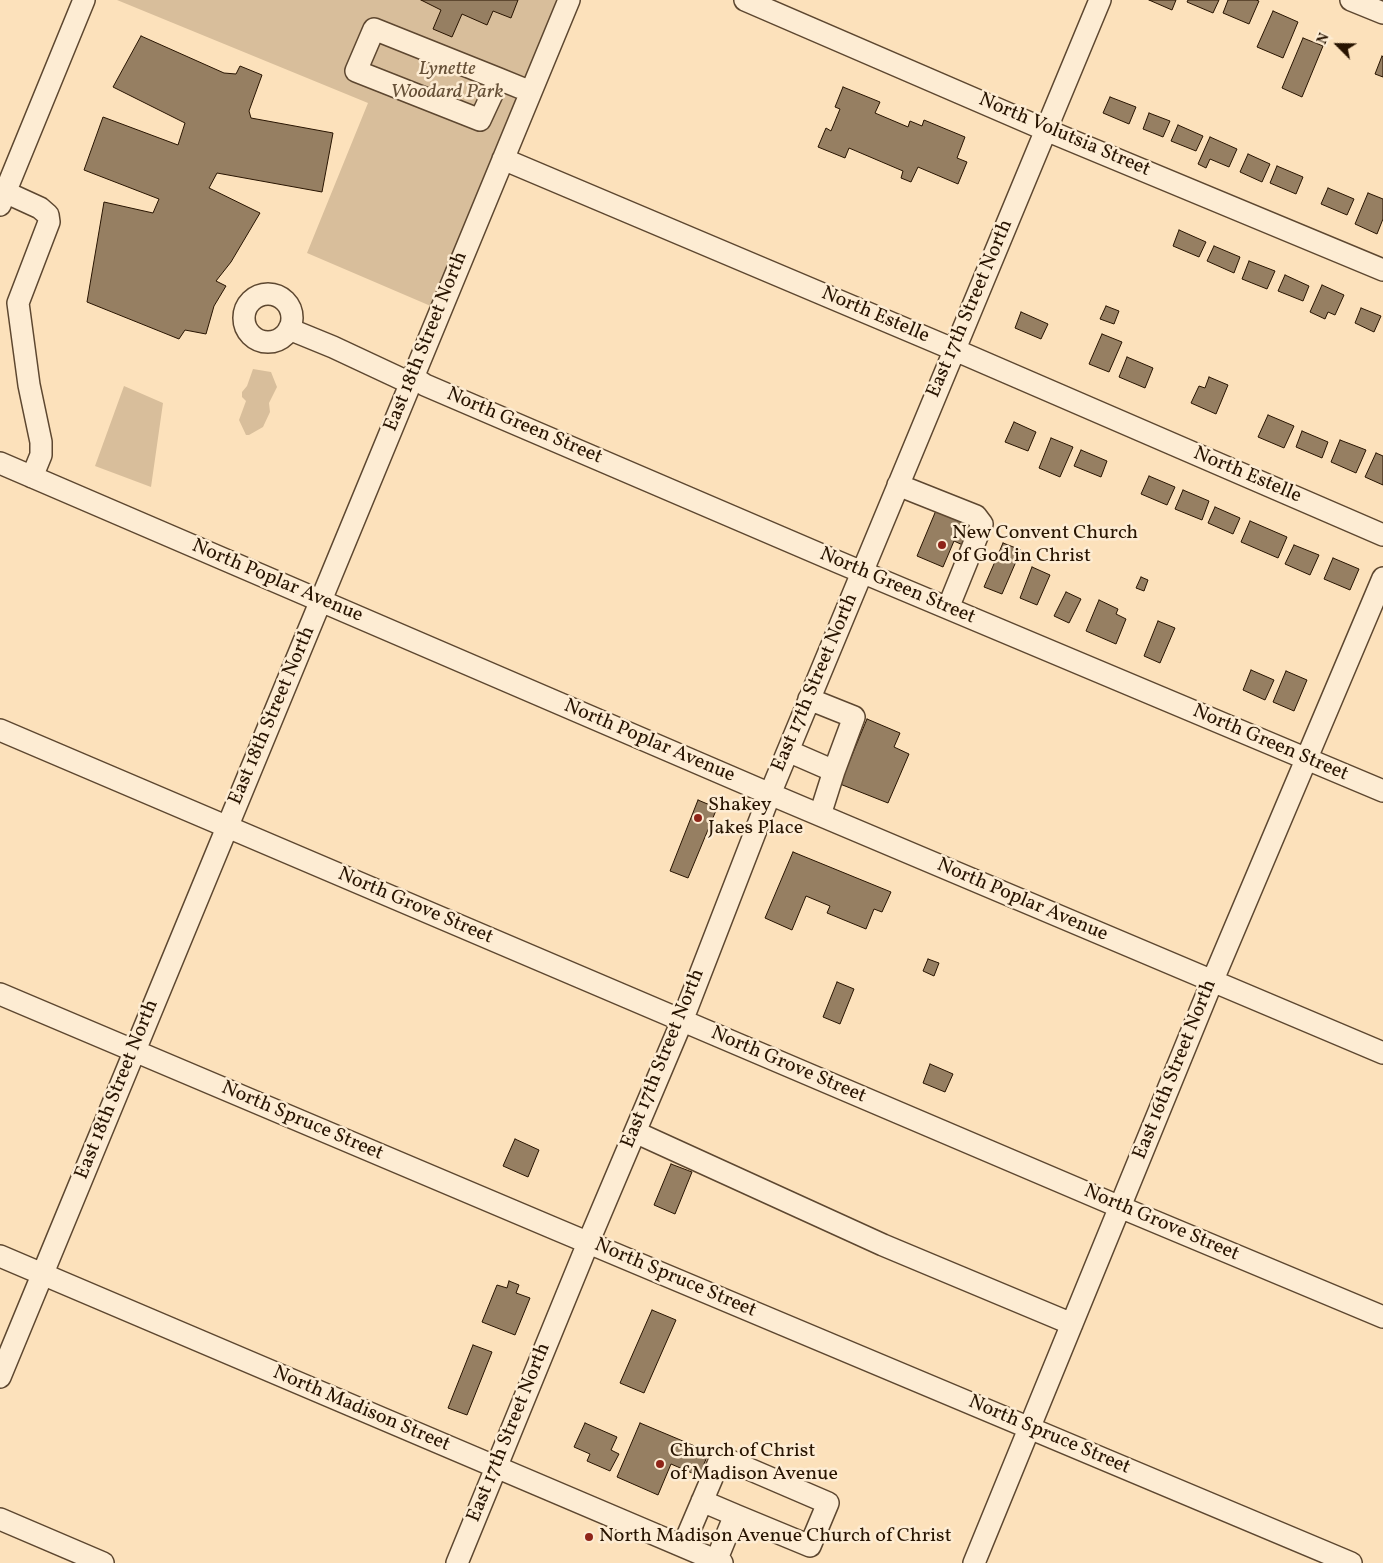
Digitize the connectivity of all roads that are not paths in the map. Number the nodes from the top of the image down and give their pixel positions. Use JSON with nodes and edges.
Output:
{"nodes":[{"id":1,"x":84,"y":0,"type":"edge"},
{"id":2,"x":569,"y":0,"type":"edge"},
{"id":3,"x":746,"y":0,"type":"edge"},
{"id":4,"x":1100,"y":0,"type":"edge"},
{"id":5,"x":1351,"y":0,"type":"edge"},
{"id":6,"x":1383,"y":13,"type":"edge"},
{"id":7,"x":499,"y":79,"type":"junction"},
{"id":8,"x":531,"y":92,"type":"junction"},
{"id":9,"x":1046,"y":130,"type":"junction"},
{"id":10,"x":503,"y":159,"type":"junction"},
{"id":11,"x":3,"y":198,"type":"edge"},
{"id":12,"x":1383,"y":270,"type":"edge"},
{"id":13,"x":290,"y":329,"type":"dead end"},
{"id":14,"x":954,"y":350,"type":"junction"},
{"id":15,"x":411,"y":380,"type":"junction"},
{"id":16,"x":0,"y":463,"type":"edge"},
{"id":17,"x":32,"y":477,"type":"junction"},
{"id":18,"x":898,"y":485,"type":"junction"},
{"id":19,"x":1383,"y":535,"type":"edge"},
{"id":20,"x":862,"y":572,"type":"junction"},
{"id":21,"x":1383,"y":578,"type":"edge"},
{"id":22,"x":321,"y":600,"type":"junction"},
{"id":23,"x":948,"y":608,"type":"junction"},
{"id":24,"x":809,"y":699,"type":"junction"},
{"id":25,"x":0,"y":730,"type":"edge"},
{"id":26,"x":788,"y":751,"type":"junction"},
{"id":27,"x":1306,"y":759,"type":"junction"},
{"id":28,"x":834,"y":771,"type":"junction"},
{"id":29,"x":1383,"y":791,"type":"edge"},
{"id":30,"x":770,"y":794,"type":"junction"},
{"id":31,"x":820,"y":815,"type":"junction"},
{"id":32,"x":227,"y":827,"type":"junction"},
{"id":33,"x":1212,"y":982,"type":"junction"},
{"id":34,"x":0,"y":994,"type":"edge"},
{"id":35,"x":682,"y":1021,"type":"junction"},
{"id":36,"x":134,"y":1051,"type":"junction"},
{"id":37,"x":1383,"y":1053,"type":"edge"},
{"id":38,"x":635,"y":1132,"type":"junction"},
{"id":39,"x":1120,"y":1207,"type":"junction"},
{"id":40,"x":588,"y":1243,"type":"junction"},
{"id":41,"x":0,"y":1256,"type":"edge"},
{"id":42,"x":42,"y":1274,"type":"junction"},
{"id":43,"x":1383,"y":1317,"type":"edge"},
{"id":44,"x":1072,"y":1324,"type":"junction"},
{"id":45,"x":0,"y":1377,"type":"edge"},
{"id":46,"x":1029,"y":1428,"type":"junction"},
{"id":47,"x":496,"y":1468,"type":"junction"},
{"id":48,"x":702,"y":1501,"type":"junction"},
{"id":49,"x":736,"y":1515,"type":"junction"},
{"id":50,"x":0,"y":1519,"type":"edge"},
{"id":51,"x":682,"y":1546,"type":"junction"},
{"id":52,"x":719,"y":1562,"type":"edge"},
{"id":53,"x":103,"y":1563,"type":"edge"},
{"id":54,"x":457,"y":1563,"type":"edge"},
{"id":55,"x":974,"y":1563,"type":"edge"},
{"id":56,"x":1351,"y":1563,"type":"edge"}],
"edges":[{"from":1,"to":11,"type":"street"},
{"from":2,"to":8,"type":"street","name":"East 18th Street North"},
{"from":3,"to":9,"type":"street","name":"North Volutsia Street"},
{"from":4,"to":9,"type":"street","name":"East 17th Street North"},
{"from":5,"to":6,"type":"street"},
{"from":7,"to":7,"type":"street"},
{"from":7,"to":8,"type":"street"},
{"from":8,"to":10,"type":"street","name":"East 18th Street North"},
{"from":9,"to":12,"type":"street","name":"North Volutsia Street"},
{"from":9,"to":14,"type":"street","name":"East 17th Street North"},
{"from":10,"to":14,"type":"street","name":"North Estelle"},
{"from":10,"to":15,"type":"street","name":"East 18th Street North"},
{"from":11,"to":17,"type":"street"},
{"from":13,"to":15,"type":"street","name":"North Green Street"},
{"from":14,"to":18,"type":"street","name":"East 17th Street North"},
{"from":14,"to":19,"type":"street","name":"North Estelle"},
{"from":15,"to":20,"type":"street","name":"North Green Street"},
{"from":15,"to":22,"type":"street","name":"East 18th Street North"},
{"from":16,"to":17,"type":"street","name":"North Poplar Avenue"},
{"from":17,"to":22,"type":"street","name":"North Poplar Avenue"},
{"from":18,"to":20,"type":"street","name":"East 17th Street North"},
{"from":18,"to":23,"type":"street"},
{"from":20,"to":23,"type":"street","name":"North Green Street"},
{"from":20,"to":24,"type":"street","name":"East 17th Street North"},
{"from":21,"to":27,"type":"street","name":"East 16th Street North"},
{"from":22,"to":30,"type":"street","name":"North Poplar Avenue"},
{"from":22,"to":32,"type":"street","name":"East 18th Street North"},
{"from":23,"to":27,"type":"street","name":"North Green Street"},
{"from":24,"to":26,"type":"street","name":"East 17th Street North"},
{"from":24,"to":28,"type":"street"},
{"from":25,"to":32,"type":"street","name":"North Grove Street"},
{"from":26,"to":28,"type":"street"},
{"from":26,"to":30,"type":"street","name":"East 17th Street North"},
{"from":27,"to":29,"type":"street","name":"North Green Street"},
{"from":27,"to":33,"type":"street","name":"East 16th Street North"},
{"from":28,"to":31,"type":"street"},
{"from":30,"to":31,"type":"street","name":"North Poplar Avenue"},
{"from":30,"to":35,"type":"street","name":"East 17th Street North"},
{"from":31,"to":33,"type":"street","name":"North Poplar Avenue"},
{"from":32,"to":35,"type":"street","name":"North Grove Street"},
{"from":32,"to":36,"type":"street","name":"East 18th Street North"},
{"from":33,"to":37,"type":"street","name":"North Poplar Avenue"},
{"from":33,"to":39,"type":"street","name":"East 16th Street North"},
{"from":34,"to":36,"type":"street","name":"North Spruce Street"},
{"from":35,"to":38,"type":"street","name":"East 17th Street North"},
{"from":35,"to":39,"type":"street","name":"North Grove Street"},
{"from":36,"to":40,"type":"street","name":"North Spruce Street"},
{"from":36,"to":42,"type":"street","name":"East 18th Street North"},
{"from":38,"to":40,"type":"street","name":"East 17th Street North"},
{"from":38,"to":44,"type":"street"},
{"from":39,"to":43,"type":"street","name":"North Grove Street"},
{"from":39,"to":44,"type":"street","name":"East 16th Street North"},
{"from":40,"to":46,"type":"street","name":"North Spruce Street"},
{"from":40,"to":47,"type":"street","name":"East 17th Street North"},
{"from":41,"to":42,"type":"street","name":"North Madison Street"},
{"from":42,"to":45,"type":"street","name":"East 18th Street North"},
{"from":42,"to":47,"type":"street","name":"North Madison Street"},
{"from":44,"to":46,"type":"street","name":"East 16th Street North"},
{"from":46,"to":55,"type":"street","name":"East 16th Street North"},
{"from":46,"to":56,"type":"street","name":"North Spruce Street"},
{"from":47,"to":51,"type":"street","name":"North Madison Street"},
{"from":47,"to":54,"type":"street","name":"East 17th Street North"},
{"from":48,"to":49,"type":"street"},
{"from":48,"to":49,"type":"street"},
{"from":48,"to":51,"type":"street"},
{"from":49,"to":52,"type":"street"},
{"from":50,"to":53,"type":"street"},
{"from":51,"to":52,"type":"street","name":"North Madison Street"}]}
